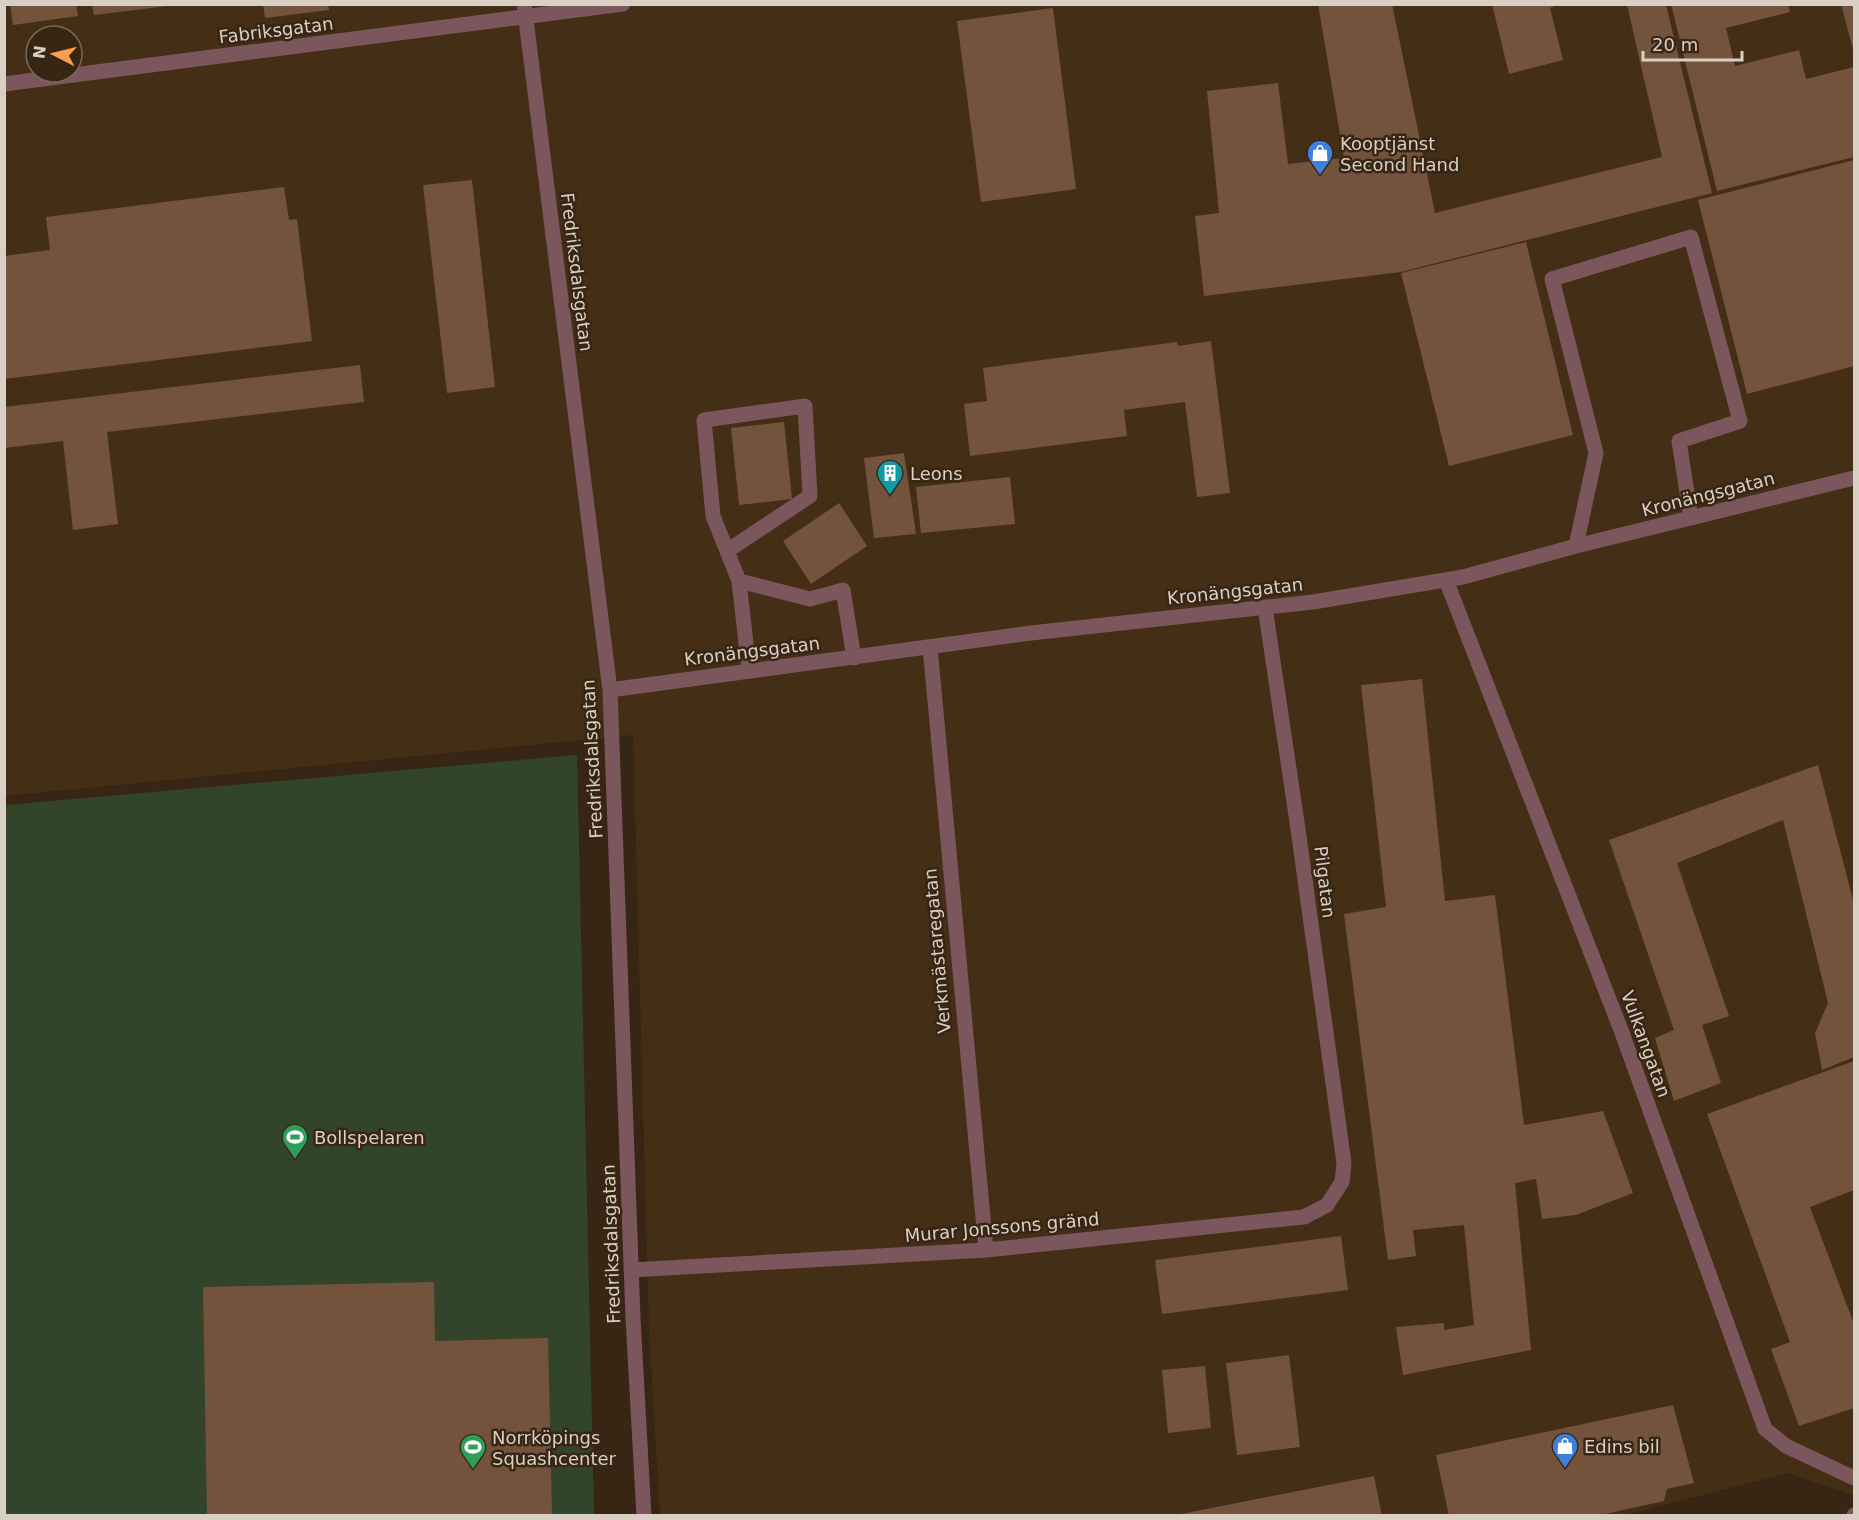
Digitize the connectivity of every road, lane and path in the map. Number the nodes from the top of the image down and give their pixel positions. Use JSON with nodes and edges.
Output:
{"nodes":[{"id":1,"x":624,"y":4,"type":"edge"},
{"id":2,"x":524,"y":11,"type":"edge"},
{"id":3,"x":4,"y":84,"type":"edge"},
{"id":4,"x":1854,"y":478,"type":"edge"},
{"id":5,"x":1691,"y":518,"type":"junction"},
{"id":6,"x":1576,"y":546,"type":"junction"},
{"id":7,"x":727,"y":551,"type":"junction"},
{"id":8,"x":1446,"y":580,"type":"junction"},
{"id":9,"x":739,"y":581,"type":"junction"},
{"id":10,"x":1264,"y":607,"type":"junction"},
{"id":11,"x":930,"y":647,"type":"junction"},
{"id":12,"x":854,"y":658,"type":"junction"},
{"id":13,"x":749,"y":670,"type":"junction"},
{"id":14,"x":610,"y":690,"type":"junction"},
{"id":15,"x":1344,"y":1163,"type":"joint"},
{"id":16,"x":986,"y":1250,"type":"junction"},
{"id":17,"x":631,"y":1270,"type":"junction"},
{"id":18,"x":1854,"y":1478,"type":"edge"},
{"id":19,"x":644,"y":1515,"type":"edge"}],
"edges":[{"from":1,"to":2,"type":"street","name":"Fabriksgatan"},
{"from":2,"to":3,"type":"street","name":"Fabriksgatan"},
{"from":2,"to":14,"type":"street","name":"Fredriksdalsgatan"},
{"from":4,"to":5,"type":"street","name":"Kronängsgatan"},
{"from":5,"to":6,"type":"street","name":"Kronängsgatan"},
{"from":5,"to":6,"type":"street"},
{"from":6,"to":8,"type":"street","name":"Kronängsgatan"},
{"from":7,"to":7,"type":"street"},
{"from":7,"to":9,"type":"street"},
{"from":8,"to":10,"type":"street","name":"Kronängsgatan"},
{"from":8,"to":18,"type":"street","name":"Vulkangatan"},
{"from":9,"to":12,"type":"street"},
{"from":9,"to":13,"type":"street"},
{"from":10,"to":11,"type":"street","name":"Kronängsgatan"},
{"from":10,"to":15,"type":"street","name":"Pilgatan"},
{"from":11,"to":12,"type":"street","name":"Kronängsgatan"},
{"from":11,"to":16,"type":"street","name":"Verkmästaregatan"},
{"from":12,"to":13,"type":"street","name":"Kronängsgatan"},
{"from":13,"to":14,"type":"street","name":"Kronängsgatan"},
{"from":14,"to":17,"type":"street","name":"Fredriksdalsgatan"},
{"from":15,"to":16,"type":"street","name":"Murar Jonssons gränd"},
{"from":16,"to":17,"type":"street","name":"Murar Jonssons gränd"},
{"from":17,"to":19,"type":"street","name":"Fredriksdalsgatan"}]}
